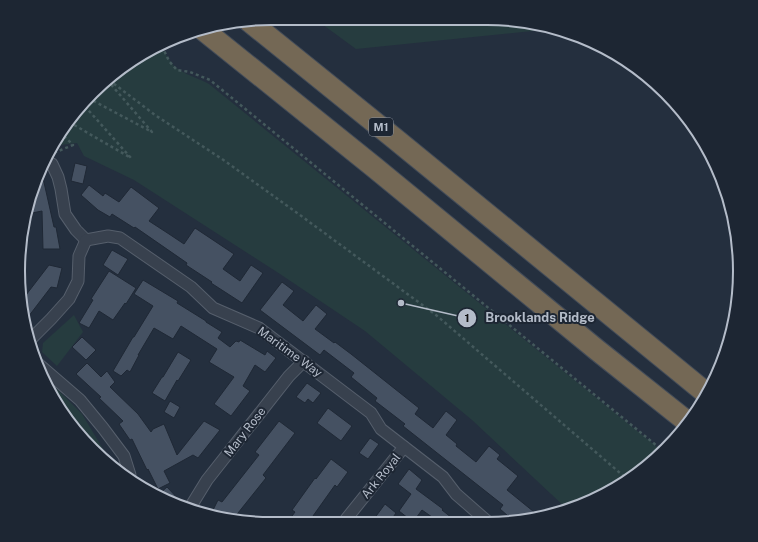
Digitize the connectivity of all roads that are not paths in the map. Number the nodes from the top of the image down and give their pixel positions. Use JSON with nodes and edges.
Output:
{"nodes":[{"id":1,"x":255,"y":26,"type":"edge"},
{"id":2,"x":208,"y":33,"type":"edge"},
{"id":3,"x":50,"y":163,"type":"edge"},
{"id":4,"x":86,"y":240,"type":"junction"},
{"id":5,"x":34,"y":336,"type":"edge"},
{"id":6,"x":304,"y":361,"type":"junction"},
{"id":7,"x":46,"y":371,"type":"edge"},
{"id":8,"x":702,"y":390,"type":"edge"},
{"id":9,"x":684,"y":419,"type":"edge"},
{"id":10,"x":404,"y":447,"type":"junction"},
{"id":11,"x":129,"y":472,"type":"edge"},
{"id":12,"x":192,"y":504,"type":"edge"},
{"id":13,"x":348,"y":517,"type":"edge"},
{"id":14,"x":482,"y":517,"type":"edge"}],
"edges":[{"from":1,"to":8,"type":"highway","number":"M1"},
{"from":2,"to":9,"type":"highway"},
{"from":3,"to":4,"type":"street"},
{"from":4,"to":5,"type":"street"},
{"from":4,"to":6,"type":"street","name":"Maritime Way"},
{"from":6,"to":10,"type":"street","name":"Maritime Way"},
{"from":6,"to":12,"type":"street","name":"Mary Rose"},
{"from":7,"to":11,"type":"street"},
{"from":10,"to":13,"type":"street","name":"Ark Royal"},
{"from":10,"to":14,"type":"street","name":"Maritime Way"}]}
